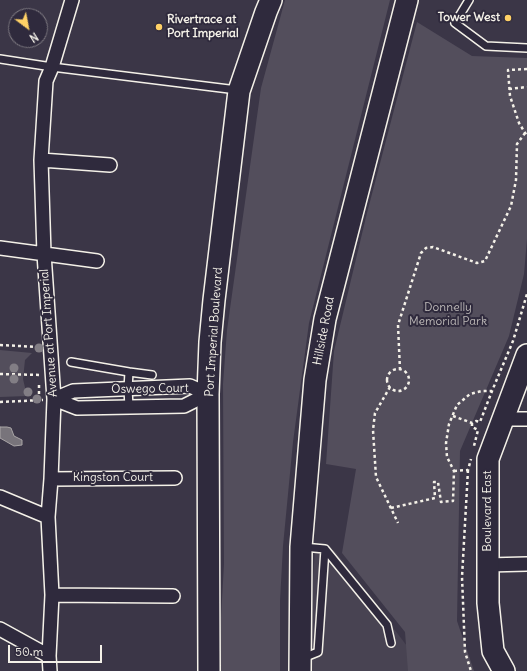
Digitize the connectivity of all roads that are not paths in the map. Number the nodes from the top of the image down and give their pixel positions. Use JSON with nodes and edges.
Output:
{"nodes":[{"id":1,"x":72,"y":0,"type":"edge"},
{"id":2,"x":271,"y":0,"type":"edge"},
{"id":3,"x":406,"y":0,"type":"edge"},
{"id":4,"x":469,"y":0,"type":"edge"},
{"id":5,"x":527,"y":48,"type":"edge"},
{"id":6,"x":0,"y":59,"type":"edge"},
{"id":7,"x":52,"y":67,"type":"junction"},
{"id":8,"x":239,"y":91,"type":"junction"},
{"id":9,"x":41,"y":160,"type":"junction"},
{"id":10,"x":110,"y":165,"type":"dead end"},
{"id":11,"x":0,"y":248,"type":"edge"},
{"id":12,"x":44,"y":254,"type":"junction"},
{"id":13,"x":97,"y":261,"type":"dead end"},
{"id":14,"x":527,"y":355,"type":"edge"},
{"id":15,"x":71,"y":362,"type":"dead end"},
{"id":16,"x":129,"y":372,"type":"junction"},
{"id":17,"x":152,"y":375,"type":"dead end"},
{"id":18,"x":128,"y":389,"type":"junction"},
{"id":19,"x":208,"y":394,"type":"junction"},
{"id":20,"x":54,"y":399,"type":"junction"},
{"id":21,"x":129,"y":407,"type":"junction"},
{"id":22,"x":502,"y":419,"type":"junction"},
{"id":23,"x":527,"y":419,"type":"edge"},
{"id":24,"x":175,"y":478,"type":"dead end"},
{"id":25,"x":51,"y":479,"type":"junction"},
{"id":26,"x":0,"y":497,"type":"edge"},
{"id":27,"x":48,"y":517,"type":"junction"},
{"id":28,"x":301,"y":547,"type":"junction"},
{"id":29,"x":325,"y":549,"type":"junction"},
{"id":30,"x":487,"y":564,"type":"junction"},
{"id":31,"x":527,"y":564,"type":"edge"},
{"id":32,"x":52,"y":595,"type":"junction"},
{"id":33,"x":173,"y":596,"type":"dead end"},
{"id":34,"x":0,"y":629,"type":"edge"},
{"id":35,"x":391,"y":643,"type":"dead end"},
{"id":36,"x":50,"y":656,"type":"junction"},
{"id":37,"x":300,"y":665,"type":"edge"},
{"id":38,"x":50,"y":671,"type":"edge"},
{"id":39,"x":209,"y":671,"type":"edge"},
{"id":40,"x":504,"y":671,"type":"edge"}],
"edges":[{"from":1,"to":7,"type":"street","name":"Avenue at Port Imperial"},
{"from":2,"to":8,"type":"main road","name":"Port Imperial Boulevard"},
{"from":3,"to":28,"type":"main road","name":"Hillside Road"},
{"from":4,"to":5,"type":"lane"},
{"from":6,"to":7,"type":"lane"},
{"from":7,"to":8,"type":"lane"},
{"from":7,"to":9,"type":"street","name":"Avenue at Port Imperial"},
{"from":8,"to":19,"type":"main road","name":"Port Imperial Boulevard"},
{"from":9,"to":10,"type":"street"},
{"from":9,"to":12,"type":"street","name":"Avenue at Port Imperial"},
{"from":11,"to":12,"type":"street"},
{"from":12,"to":13,"type":"street"},
{"from":12,"to":20,"type":"street","name":"Avenue at Port Imperial"},
{"from":14,"to":22,"type":"main road","name":"Boulevard East"},
{"from":15,"to":16,"type":"lane"},
{"from":16,"to":17,"type":"lane"},
{"from":16,"to":18,"type":"lane"},
{"from":18,"to":19,"type":"street","name":"Oswego Court"},
{"from":18,"to":20,"type":"street","name":"Oswego Court"},
{"from":18,"to":21,"type":"lane"},
{"from":19,"to":21,"type":"street","name":"Oswego Court"},
{"from":19,"to":39,"type":"main road","name":"Port Imperial Boulevard"},
{"from":20,"to":21,"type":"street","name":"Oswego Court"},
{"from":20,"to":25,"type":"street","name":"Avenue at Port Imperial"},
{"from":22,"to":23,"type":"street"},
{"from":22,"to":30,"type":"main road","name":"Boulevard East"},
{"from":24,"to":25,"type":"street","name":"Kingston Court"},
{"from":25,"to":27,"type":"street","name":"Avenue at Port Imperial"},
{"from":26,"to":27,"type":"street"},
{"from":27,"to":32,"type":"street","name":"Avenue at Port Imperial"},
{"from":28,"to":29,"type":"lane"},
{"from":28,"to":37,"type":"main road","name":"Hillside Road"},
{"from":29,"to":35,"type":"lane"},
{"from":29,"to":37,"type":"lane"},
{"from":30,"to":31,"type":"street"},
{"from":30,"to":40,"type":"main road","name":"Boulevard East"},
{"from":32,"to":33,"type":"street"},
{"from":32,"to":36,"type":"street","name":"Avenue at Port Imperial"},
{"from":34,"to":36,"type":"street"},
{"from":36,"to":38,"type":"street","name":"Avenue at Port Imperial"}]}
